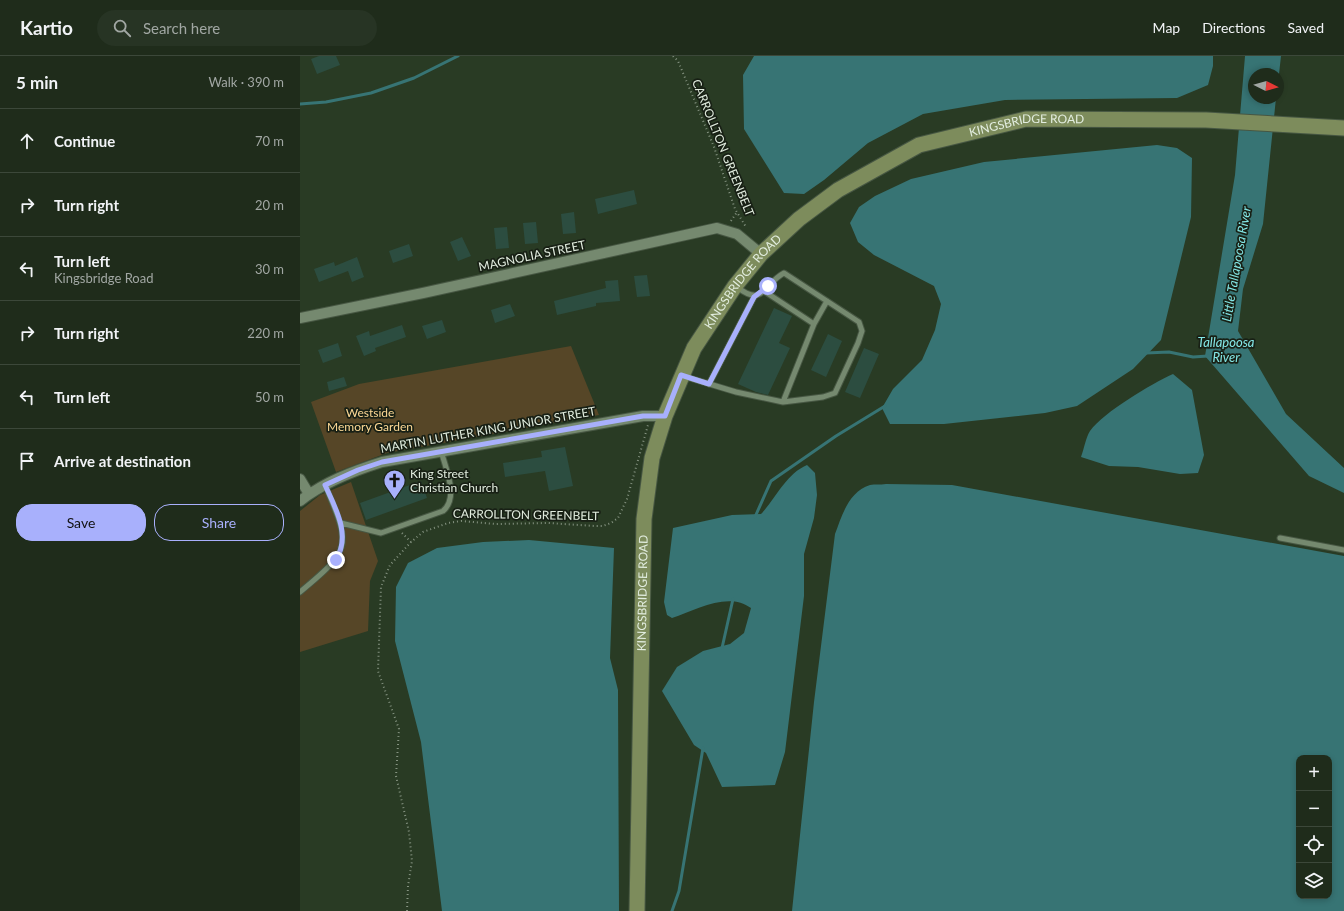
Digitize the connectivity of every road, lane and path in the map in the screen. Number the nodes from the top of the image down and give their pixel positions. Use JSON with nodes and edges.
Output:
{"nodes":[{"id":1,"x":673,"y":56,"type":"edge"},
{"id":2,"x":1344,"y":128,"type":"edge"},
{"id":3,"x":737,"y":212,"type":"junction"},
{"id":4,"x":730,"y":222,"type":"dead end"},
{"id":5,"x":747,"y":229,"type":"dead end"},
{"id":6,"x":761,"y":254,"type":"junction"},
{"id":7,"x":735,"y":286,"type":"junction"},
{"id":8,"x":764,"y":291,"type":"junction"},
{"id":9,"x":754,"y":297,"type":"junction"},
{"id":10,"x":826,"y":301,"type":"junction"},
{"id":11,"x":300,"y":318,"type":"edge"},
{"id":12,"x":814,"y":324,"type":"junction"},
{"id":13,"x":681,"y":375,"type":"junction"},
{"id":14,"x":709,"y":384,"type":"junction"},
{"id":15,"x":783,"y":402,"type":"junction"},
{"id":16,"x":665,"y":416,"type":"junction"},
{"id":17,"x":648,"y":424,"type":"dead end"},
{"id":18,"x":441,"y":451,"type":"junction"},
{"id":19,"x":300,"y":479,"type":"edge"},
{"id":20,"x":325,"y":485,"type":"junction"},
{"id":21,"x":309,"y":494,"type":"junction"},
{"id":22,"x":300,"y":501,"type":"edge"},
{"id":23,"x":341,"y":523,"type":"junction"},
{"id":24,"x":401,"y":532,"type":"dead end"},
{"id":25,"x":1280,"y":538,"type":"dead end"},
{"id":26,"x":411,"y":542,"type":"junction"},
{"id":27,"x":1344,"y":550,"type":"edge"},
{"id":28,"x":300,"y":592,"type":"edge"},
{"id":29,"x":407,"y":911,"type":"edge"},
{"id":30,"x":637,"y":911,"type":"edge"}],
"edges":[{"from":1,"to":3,"type":"path","name":"CARROLLTON GREENBELT"},
{"from":2,"to":6,"type":"street","name":"KINGSBRIDGE ROAD"},
{"from":3,"to":4,"type":"path"},
{"from":3,"to":5,"type":"path","name":"CARROLLTON GREENBELT"},
{"from":6,"to":7,"type":"street","name":"KINGSBRIDGE ROAD"},
{"from":6,"to":11,"type":"street","name":"MAGNOLIA STREET"},
{"from":7,"to":9,"type":"lane"},
{"from":7,"to":13,"type":"street","name":"KINGSBRIDGE ROAD"},
{"from":8,"to":9,"type":"lane"},
{"from":8,"to":10,"type":"lane"},
{"from":8,"to":12,"type":"lane"},
{"from":9,"to":14,"type":"lane"},
{"from":10,"to":12,"type":"lane"},
{"from":10,"to":15,"type":"lane"},
{"from":12,"to":15,"type":"lane"},
{"from":13,"to":14,"type":"lane"},
{"from":13,"to":16,"type":"street","name":"KINGSBRIDGE ROAD"},
{"from":14,"to":15,"type":"lane"},
{"from":16,"to":18,"type":"street","name":"MARTIN LUTHER KING JUNIOR STREET"},
{"from":16,"to":30,"type":"street","name":"KINGSBRIDGE ROAD"},
{"from":17,"to":26,"type":"path","name":"CARROLLTON GREENBELT"},
{"from":18,"to":20,"type":"street","name":"MARTIN LUTHER KING JUNIOR STREET"},
{"from":18,"to":23,"type":"lane"},
{"from":19,"to":21,"type":"street"},
{"from":20,"to":21,"type":"street","name":"MARTIN LUTHER KING JUNIOR STREET"},
{"from":20,"to":23,"type":"lane"},
{"from":21,"to":22,"type":"street","name":"MARTIN LUTHER KING JUNIOR STREET"},
{"from":23,"to":28,"type":"lane"},
{"from":24,"to":26,"type":"path"},
{"from":25,"to":27,"type":"lane"},
{"from":26,"to":29,"type":"path","name":"CARROLLTON GREENBELT"}]}
